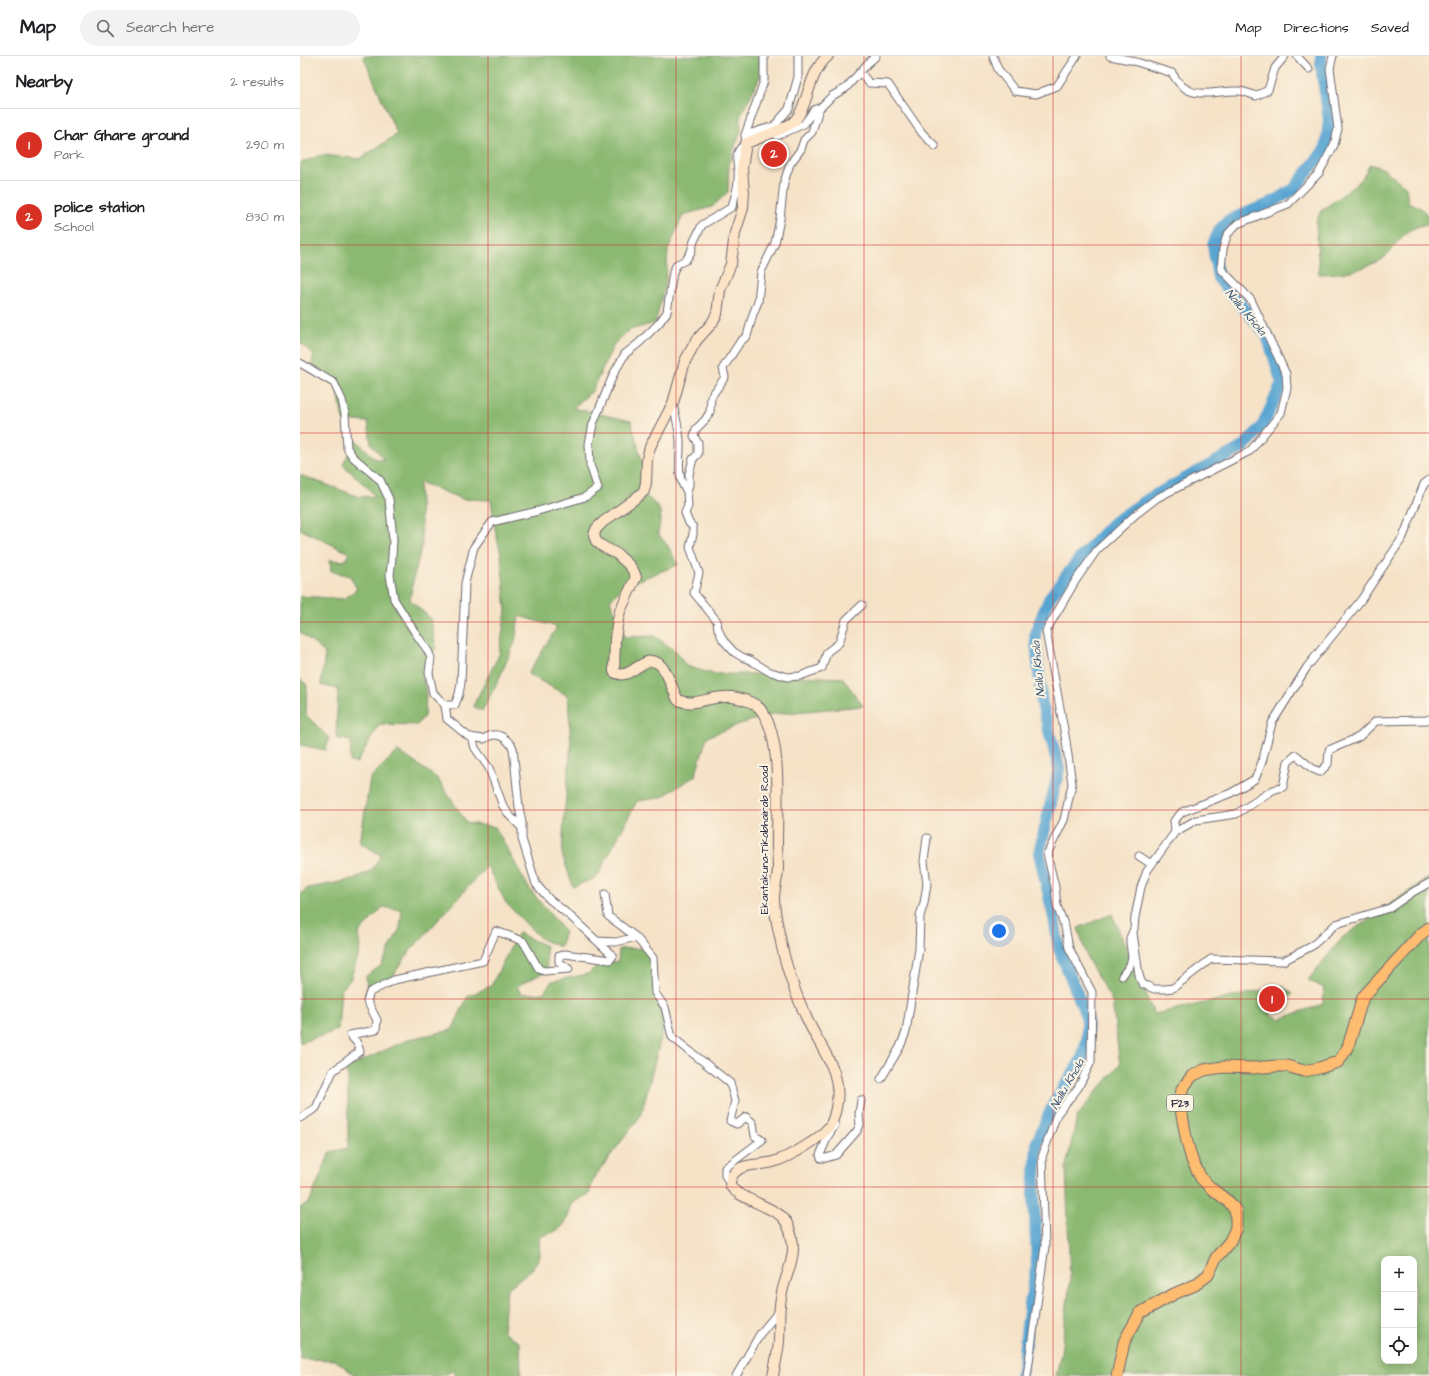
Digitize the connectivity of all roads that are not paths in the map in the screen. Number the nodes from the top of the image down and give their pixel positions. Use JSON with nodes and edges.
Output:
{"nodes":[{"id":1,"x":764,"y":56,"type":"edge"},
{"id":2,"x":798,"y":56,"type":"edge"},
{"id":3,"x":828,"y":56,"type":"edge"},
{"id":4,"x":876,"y":56,"type":"edge"},
{"id":5,"x":993,"y":56,"type":"edge"},
{"id":6,"x":1077,"y":56,"type":"edge"},
{"id":7,"x":1110,"y":56,"type":"edge"},
{"id":8,"x":1279,"y":56,"type":"edge"},
{"id":9,"x":1285,"y":56,"type":"edge"},
{"id":10,"x":1296,"y":56,"type":"edge"},
{"id":11,"x":1333,"y":56,"type":"edge"},
{"id":12,"x":1275,"y":68,"type":"junction"},
{"id":13,"x":1309,"y":69,"type":"dead end"},
{"id":14,"x":860,"y":72,"type":"junction"},
{"id":15,"x":819,"y":110,"type":"junction"},
{"id":16,"x":766,"y":135,"type":"junction"},
{"id":17,"x":745,"y":139,"type":"junction"},
{"id":18,"x":935,"y":146,"type":"dead end"},
{"id":19,"x":300,"y":363,"type":"edge"},
{"id":20,"x":672,"y":403,"type":"junction"},
{"id":21,"x":1429,"y":480,"type":"edge"},
{"id":22,"x":687,"y":491,"type":"junction"},
{"id":23,"x":862,"y":605,"type":"dead end"},
{"id":24,"x":446,"y":705,"type":"junction"},
{"id":25,"x":1429,"y":719,"type":"edge"},
{"id":26,"x":472,"y":738,"type":"junction"},
{"id":27,"x":521,"y":827,"type":"junction"},
{"id":28,"x":1175,"y":832,"type":"junction"},
{"id":29,"x":928,"y":838,"type":"dead end"},
{"id":30,"x":1139,"y":856,"type":"dead end"},
{"id":31,"x":1152,"y":864,"type":"junction"},
{"id":32,"x":1429,"y":883,"type":"edge"},
{"id":33,"x":605,"y":894,"type":"dead end"},
{"id":34,"x":1429,"y":928,"type":"edge"},
{"id":35,"x":1133,"y":933,"type":"junction"},
{"id":36,"x":636,"y":937,"type":"junction"},
{"id":37,"x":597,"y":941,"type":"junction"},
{"id":38,"x":1122,"y":976,"type":"dead end"},
{"id":39,"x":881,"y":1079,"type":"dead end"},
{"id":40,"x":861,"y":1100,"type":"dead end"},
{"id":41,"x":835,"y":1112,"type":"junction"},
{"id":42,"x":300,"y":1118,"type":"edge"},
{"id":43,"x":730,"y":1184,"type":"junction"},
{"id":44,"x":779,"y":1312,"type":"junction"},
{"id":45,"x":736,"y":1376,"type":"edge"},
{"id":46,"x":774,"y":1376,"type":"edge"},
{"id":47,"x":1027,"y":1376,"type":"edge"},
{"id":48,"x":1117,"y":1376,"type":"edge"}],
"edges":[{"from":1,"to":17,"type":"street"},
{"from":2,"to":17,"type":"street"},
{"from":3,"to":16,"type":"main road"},
{"from":4,"to":14,"type":"street"},
{"from":5,"to":6,"type":"street"},
{"from":7,"to":12,"type":"street"},
{"from":8,"to":12,"type":"street"},
{"from":9,"to":12,"type":"street"},
{"from":10,"to":13,"type":"street"},
{"from":11,"to":47,"type":"street"},
{"from":14,"to":15,"type":"street"},
{"from":14,"to":18,"type":"street"},
{"from":15,"to":16,"type":"street"},
{"from":15,"to":22,"type":"street"},
{"from":16,"to":17,"type":"main road"},
{"from":17,"to":20,"type":"main road","name":"Ekantakuna-Tikabhairab Road"},
{"from":17,"to":24,"type":"street"},
{"from":19,"to":24,"type":"street"},
{"from":20,"to":22,"type":"street"},
{"from":20,"to":41,"type":"main road","name":"Ekantakuna-Tikabhairab Road"},
{"from":21,"to":28,"type":"street"},
{"from":22,"to":23,"type":"street"},
{"from":24,"to":26,"type":"street"},
{"from":25,"to":28,"type":"street"},
{"from":26,"to":27,"type":"street"},
{"from":26,"to":27,"type":"street"},
{"from":27,"to":37,"type":"street"},
{"from":28,"to":31,"type":"street"},
{"from":29,"to":39,"type":"street"},
{"from":30,"to":31,"type":"street"},
{"from":31,"to":35,"type":"street"},
{"from":32,"to":35,"type":"street"},
{"from":33,"to":36,"type":"street"},
{"from":34,"to":48,"type":"main road","number":"F23"},
{"from":35,"to":38,"type":"street"},
{"from":36,"to":37,"type":"street"},
{"from":36,"to":43,"type":"street"},
{"from":37,"to":42,"type":"street"},
{"from":40,"to":41,"type":"street"},
{"from":41,"to":43,"type":"main road","name":"Ekantakuna-Tikabhairab Road"},
{"from":43,"to":44,"type":"main road"},
{"from":44,"to":45,"type":"street"},
{"from":44,"to":46,"type":"main road"}]}
